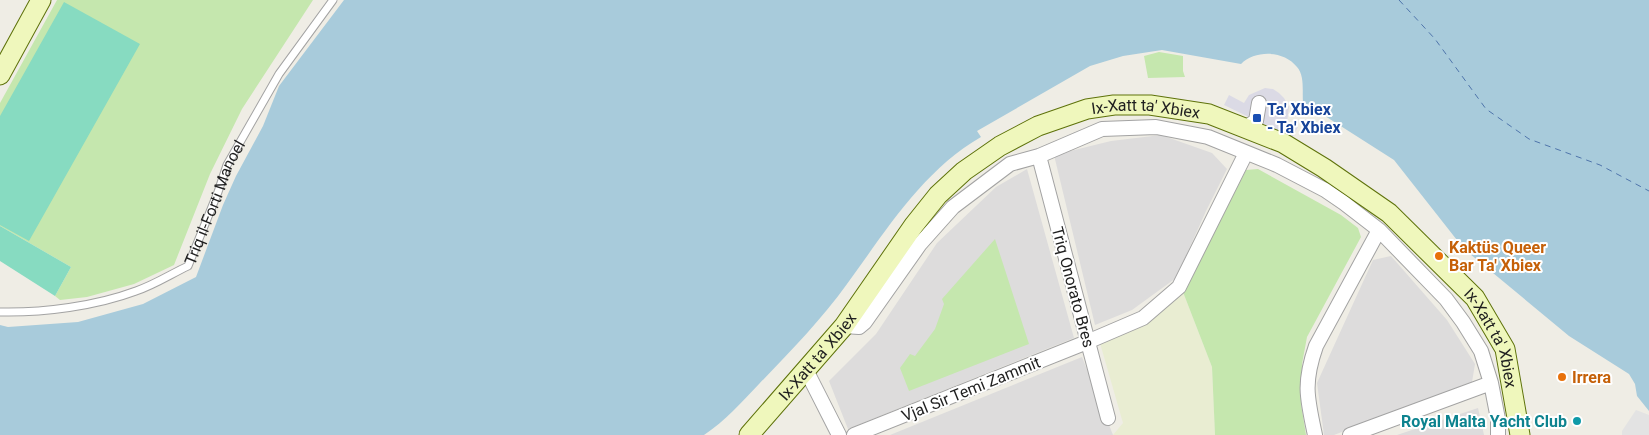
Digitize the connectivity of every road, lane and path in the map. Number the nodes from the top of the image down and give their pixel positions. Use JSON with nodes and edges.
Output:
{"nodes":[{"id":1,"x":42,"y":0,"type":"edge"},
{"id":2,"x":333,"y":0,"type":"edge"},
{"id":3,"x":0,"y":75,"type":"edge"},
{"id":4,"x":1259,"y":103,"type":"dead end"},
{"id":5,"x":1246,"y":128,"type":"junction"},
{"id":6,"x":1246,"y":153,"type":"junction"},
{"id":7,"x":1039,"y":156,"type":"junction"},
{"id":8,"x":1379,"y":230,"type":"junction"},
{"id":9,"x":0,"y":312,"type":"edge"},
{"id":10,"x":844,"y":326,"type":"junction"},
{"id":11,"x":1087,"y":342,"type":"junction"},
{"id":12,"x":806,"y":370,"type":"junction"},
{"id":13,"x":1491,"y":383,"type":"junction"},
{"id":14,"x":1108,"y":418,"type":"dead end"},
{"id":15,"x":750,"y":435,"type":"edge"},
{"id":16,"x":838,"y":435,"type":"edge"},
{"id":17,"x":854,"y":435,"type":"edge"},
{"id":18,"x":1315,"y":435,"type":"edge"},
{"id":19,"x":1350,"y":435,"type":"edge"},
{"id":20,"x":1498,"y":435,"type":"edge"},
{"id":21,"x":1520,"y":435,"type":"edge"}],
"edges":[{"from":1,"to":3,"type":"main road"},
{"from":2,"to":9,"type":"lane","name":"Triq il-Forti Manoel"},
{"from":4,"to":5,"type":"street"},
{"from":5,"to":10,"type":"main road","name":"Ix-Xatt ta' Xbiex"},
{"from":5,"to":21,"type":"main road","name":"Ix-Xatt ta' Xbiex"},
{"from":6,"to":7,"type":"street"},
{"from":6,"to":8,"type":"street"},
{"from":6,"to":11,"type":"street","name":"Vjal Sir Temi Zammit"},
{"from":7,"to":10,"type":"street"},
{"from":7,"to":11,"type":"street","name":"Triq Onorato Bres"},
{"from":8,"to":13,"type":"street"},
{"from":8,"to":18,"type":"street"},
{"from":10,"to":12,"type":"main road","name":"Ix-Xatt ta' Xbiex"},
{"from":11,"to":14,"type":"street","name":"Triq Onorato Bres"},
{"from":11,"to":17,"type":"street","name":"Vjal Sir Temi Zammit"},
{"from":12,"to":15,"type":"main road","name":"Ix-Xatt ta' Xbiex"},
{"from":12,"to":16,"type":"street"},
{"from":13,"to":19,"type":"street"},
{"from":13,"to":20,"type":"street"}]}
